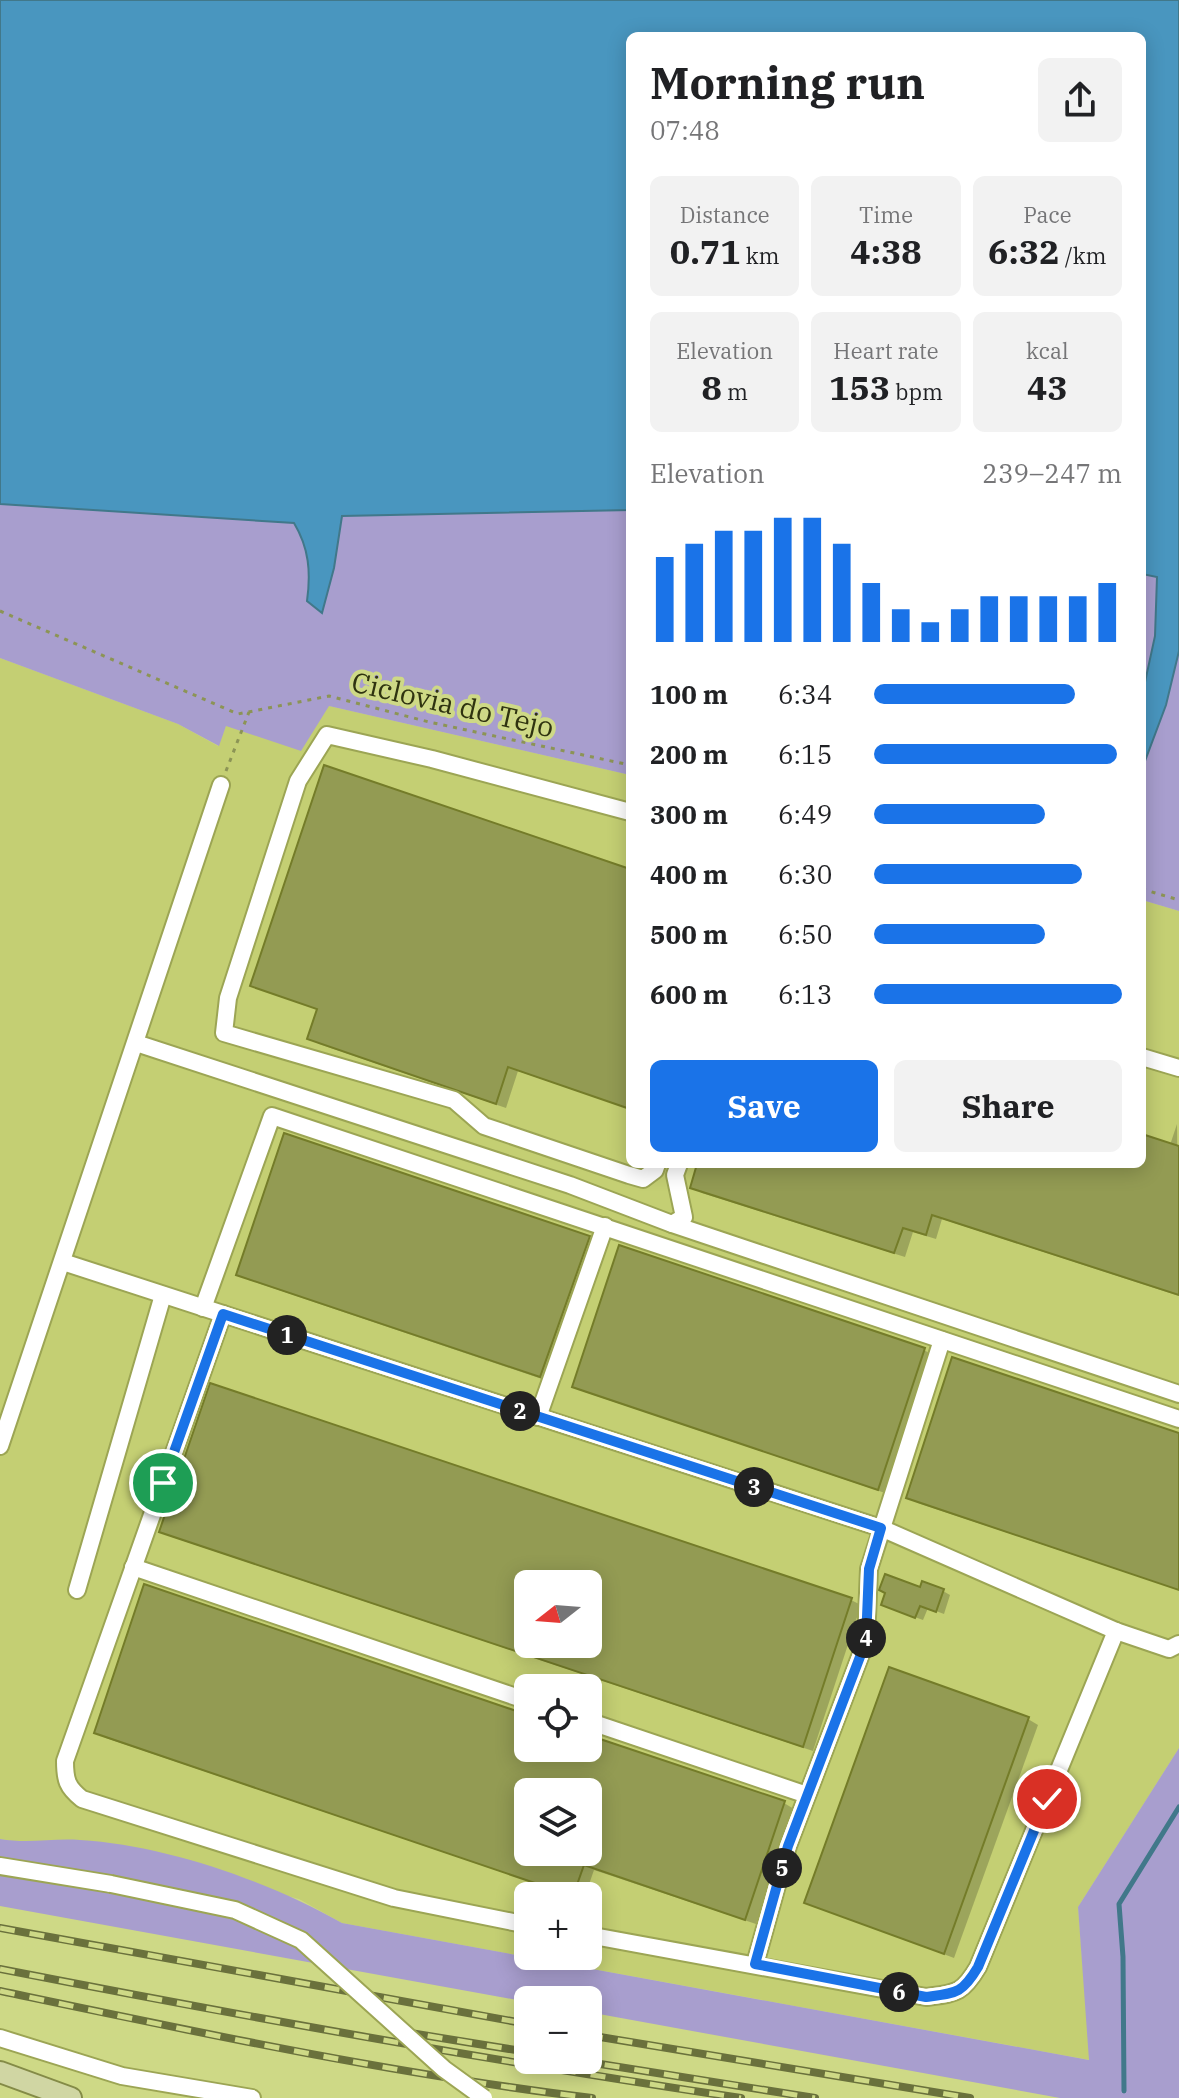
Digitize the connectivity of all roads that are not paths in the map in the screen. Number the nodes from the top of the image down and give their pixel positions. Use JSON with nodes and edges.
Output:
{"nodes":[{"id":1,"x":221,"y":785,"type":"road end"},
{"id":2,"x":626,"y":811,"type":"edge"},
{"id":3,"x":136,"y":1043,"type":"junction"},
{"id":4,"x":1146,"y":1058,"type":"edge"},
{"id":5,"x":1179,"y":1068,"type":"edge"},
{"id":6,"x":484,"y":1126,"type":"junction"},
{"id":7,"x":471,"y":1152,"type":"junction"},
{"id":8,"x":656,"y":1168,"type":"edge"},
{"id":9,"x":678,"y":1168,"type":"edge"},
{"id":10,"x":672,"y":1224,"type":"junction"},
{"id":11,"x":605,"y":1226,"type":"junction"},
{"id":12,"x":63,"y":1262,"type":"junction"},
{"id":13,"x":163,"y":1295,"type":"junction"},
{"id":14,"x":203,"y":1308,"type":"junction"},
{"id":15,"x":223,"y":1314,"type":"junction"},
{"id":16,"x":942,"y":1340,"type":"junction"},
{"id":17,"x":1179,"y":1394,"type":"edge"},
{"id":18,"x":538,"y":1417,"type":"junction"},
{"id":19,"x":1179,"y":1419,"type":"edge"},
{"id":20,"x":0,"y":1446,"type":"edge"},
{"id":21,"x":881,"y":1528,"type":"junction"},
{"id":22,"x":133,"y":1567,"type":"junction"},
{"id":23,"x":77,"y":1590,"type":"dead end"},
{"id":24,"x":1116,"y":1631,"type":"junction"},
{"id":25,"x":1179,"y":1644,"type":"edge"},
{"id":26,"x":514,"y":1696,"type":"edge"},
{"id":27,"x":602,"y":1726,"type":"edge"},
{"id":28,"x":807,"y":1795,"type":"junction"},
{"id":29,"x":0,"y":1866,"type":"edge"},
{"id":30,"x":514,"y":1922,"type":"edge"},
{"id":31,"x":602,"y":1937,"type":"edge"},
{"id":32,"x":755,"y":1964,"type":"junction"},
{"id":33,"x":0,"y":2038,"type":"edge"},
{"id":34,"x":0,"y":2072,"type":"edge"},
{"id":35,"x":71,"y":2098,"type":"edge"},
{"id":36,"x":252,"y":2098,"type":"edge"},
{"id":37,"x":484,"y":2098,"type":"edge"}],
"edges":[{"from":1,"to":3,"type":"street"},
{"from":2,"to":6,"type":"street"},
{"from":3,"to":7,"type":"street"},
{"from":3,"to":12,"type":"street"},
{"from":4,"to":5,"type":"street"},
{"from":6,"to":7,"type":"street"},
{"from":6,"to":8,"type":"street"},
{"from":7,"to":10,"type":"street"},
{"from":9,"to":10,"type":"street"},
{"from":10,"to":17,"type":"street"},
{"from":11,"to":14,"type":"street"},
{"from":11,"to":16,"type":"street"},
{"from":11,"to":18,"type":"street"},
{"from":12,"to":13,"type":"street"},
{"from":12,"to":20,"type":"street"},
{"from":13,"to":14,"type":"street"},
{"from":13,"to":23,"type":"street"},
{"from":14,"to":15,"type":"street"},
{"from":15,"to":18,"type":"street"},
{"from":15,"to":22,"type":"street"},
{"from":16,"to":19,"type":"street"},
{"from":16,"to":21,"type":"street"},
{"from":18,"to":21,"type":"street"},
{"from":21,"to":24,"type":"street"},
{"from":21,"to":28,"type":"street"},
{"from":22,"to":26,"type":"street"},
{"from":22,"to":30,"type":"street"},
{"from":24,"to":25,"type":"street"},
{"from":24,"to":32,"type":"street"},
{"from":27,"to":28,"type":"street"},
{"from":28,"to":32,"type":"street"},
{"from":29,"to":37,"type":"street","bridge":true},
{"from":31,"to":32,"type":"street"},
{"from":33,"to":36,"type":"street"},
{"from":34,"to":35,"type":"main road"}]}
